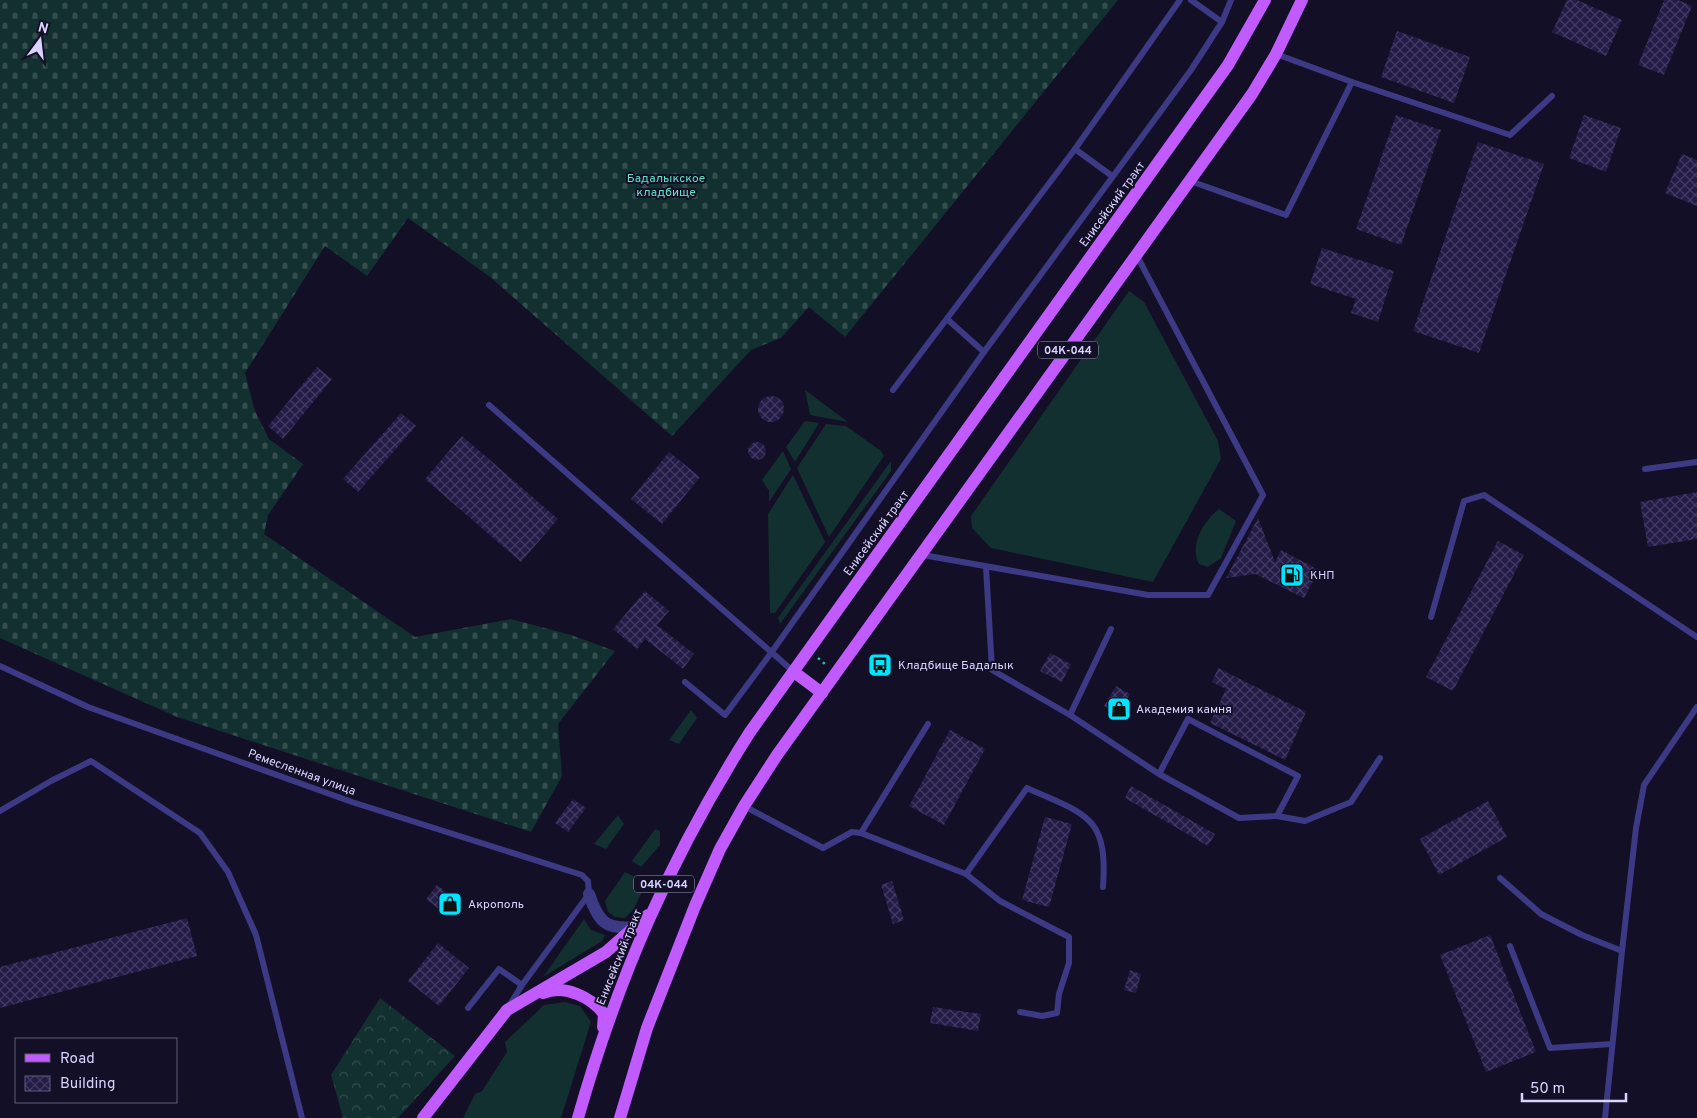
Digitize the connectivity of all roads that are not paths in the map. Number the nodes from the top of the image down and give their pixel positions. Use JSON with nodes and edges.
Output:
{"nodes":[{"id":1,"x":1180,"y":0,"type":"edge"},
{"id":2,"x":1191,"y":0,"type":"edge"},
{"id":3,"x":1231,"y":0,"type":"edge"},
{"id":4,"x":1302,"y":0,"type":"edge"},
{"id":5,"x":1263,"y":1,"type":"edge"},
{"id":6,"x":1222,"y":22,"type":"junction"},
{"id":7,"x":1276,"y":54,"type":"junction"},
{"id":8,"x":1352,"y":82,"type":"junction"},
{"id":9,"x":1552,"y":96,"type":"dead end"},
{"id":10,"x":1075,"y":149,"type":"junction"},
{"id":11,"x":1112,"y":176,"type":"junction"},
{"id":12,"x":1190,"y":181,"type":"junction"},
{"id":13,"x":1136,"y":254,"type":"junction"},
{"id":14,"x":947,"y":319,"type":"junction"},
{"id":15,"x":984,"y":352,"type":"junction"},
{"id":16,"x":893,"y":390,"type":"dead end"},
{"id":17,"x":489,"y":405,"type":"dead end"},
{"id":18,"x":1697,"y":462,"type":"edge"},
{"id":19,"x":1644,"y":469,"type":"dead end"},
{"id":20,"x":923,"y":555,"type":"junction"},
{"id":21,"x":986,"y":566,"type":"junction"},
{"id":22,"x":1431,"y":617,"type":"dead end"},
{"id":23,"x":1111,"y":630,"type":"dead end"},
{"id":24,"x":1697,"y":637,"type":"edge"},
{"id":25,"x":771,"y":653,"type":"junction"},
{"id":26,"x":0,"y":666,"type":"edge"},
{"id":27,"x":794,"y":672,"type":"junction"},
{"id":28,"x":685,"y":682,"type":"dead end"},
{"id":29,"x":822,"y":693,"type":"junction"},
{"id":30,"x":1697,"y":707,"type":"edge"},
{"id":31,"x":1070,"y":715,"type":"junction"},
{"id":32,"x":928,"y":724,"type":"dead end"},
{"id":33,"x":1380,"y":758,"type":"dead end"},
{"id":34,"x":1159,"y":774,"type":"junction"},
{"id":35,"x":744,"y":806,"type":"junction"},
{"id":36,"x":0,"y":811,"type":"edge"},
{"id":37,"x":1277,"y":816,"type":"junction"},
{"id":38,"x":862,"y":833,"type":"junction"},
{"id":39,"x":966,"y":874,"type":"junction"},
{"id":40,"x":1500,"y":878,"type":"dead end"},
{"id":41,"x":1103,"y":887,"type":"dead end"},
{"id":42,"x":589,"y":894,"type":"junction"},
{"id":43,"x":652,"y":910,"type":"junction"},
{"id":44,"x":635,"y":927,"type":"junction"},
{"id":45,"x":1510,"y":946,"type":"dead end"},
{"id":46,"x":1622,"y":950,"type":"junction"},
{"id":47,"x":522,"y":985,"type":"junction"},
{"id":48,"x":468,"y":1008,"type":"dead end"},
{"id":49,"x":507,"y":1010,"type":"junction"},
{"id":50,"x":1020,"y":1012,"type":"dead end"},
{"id":51,"x":602,"y":1037,"type":"junction"},
{"id":52,"x":1612,"y":1044,"type":"junction"},
{"id":53,"x":302,"y":1118,"type":"edge"},
{"id":54,"x":423,"y":1118,"type":"edge"},
{"id":55,"x":578,"y":1118,"type":"edge"},
{"id":56,"x":620,"y":1118,"type":"edge"},
{"id":57,"x":1605,"y":1118,"type":"edge"}],
"edges":[{"from":1,"to":10,"type":"lane"},
{"from":2,"to":6,"type":"lane"},
{"from":3,"to":6,"type":"lane"},
{"from":4,"to":7,"type":"main road","number":"04К-044"},
{"from":5,"to":27,"type":"main road","name":"Енисейский тракт","number":"04К-044"},
{"from":6,"to":11,"type":"lane"},
{"from":7,"to":8,"type":"lane"},
{"from":7,"to":12,"type":"main road","number":"04К-044"},
{"from":8,"to":9,"type":"lane"},
{"from":8,"to":12,"type":"lane"},
{"from":10,"to":11,"type":"lane"},
{"from":10,"to":14,"type":"lane"},
{"from":11,"to":15,"type":"lane"},
{"from":12,"to":13,"type":"main road","number":"04К-044"},
{"from":13,"to":20,"type":"main road","number":"04К-044"},
{"from":13,"to":21,"type":"lane"},
{"from":14,"to":15,"type":"lane"},
{"from":14,"to":16,"type":"lane"},
{"from":15,"to":25,"type":"lane"},
{"from":17,"to":25,"type":"lane"},
{"from":18,"to":19,"type":"lane"},
{"from":20,"to":21,"type":"lane"},
{"from":20,"to":29,"type":"main road","number":"04К-044"},
{"from":21,"to":31,"type":"lane"},
{"from":22,"to":24,"type":"lane"},
{"from":23,"to":31,"type":"lane"},
{"from":25,"to":27,"type":"lane"},
{"from":25,"to":28,"type":"lane"},
{"from":26,"to":42,"type":"lane","name":"Ремесленная улица"},
{"from":27,"to":29,"type":"main road"},
{"from":27,"to":43,"type":"main road","name":"Енисейский тракт","number":"04К-044"},
{"from":29,"to":35,"type":"main road","number":"04К-044"},
{"from":30,"to":46,"type":"lane"},
{"from":31,"to":34,"type":"lane"},
{"from":32,"to":38,"type":"lane"},
{"from":33,"to":37,"type":"lane"},
{"from":34,"to":37,"type":"lane"},
{"from":34,"to":37,"type":"lane"},
{"from":35,"to":38,"type":"lane"},
{"from":35,"to":56,"type":"main road","number":"04К-044"},
{"from":36,"to":53,"type":"lane"},
{"from":38,"to":39,"type":"lane"},
{"from":39,"to":41,"type":"lane"},
{"from":39,"to":50,"type":"lane"},
{"from":40,"to":46,"type":"lane"},
{"from":42,"to":44,"type":"street"},
{"from":42,"to":47,"type":"lane"},
{"from":43,"to":44,"type":"main road"},
{"from":43,"to":51,"type":"main road","name":"Енисейский тракт","number":"04К-044"},
{"from":44,"to":49,"type":"main road"},
{"from":45,"to":52,"type":"lane"},
{"from":46,"to":52,"type":"lane"},
{"from":47,"to":48,"type":"lane"},
{"from":47,"to":49,"type":"lane"},
{"from":49,"to":51,"type":"main road"},
{"from":49,"to":54,"type":"main road"},
{"from":51,"to":55,"type":"main road","name":"Енисейский тракт","number":"04К-044"},
{"from":52,"to":57,"type":"lane"}]}
